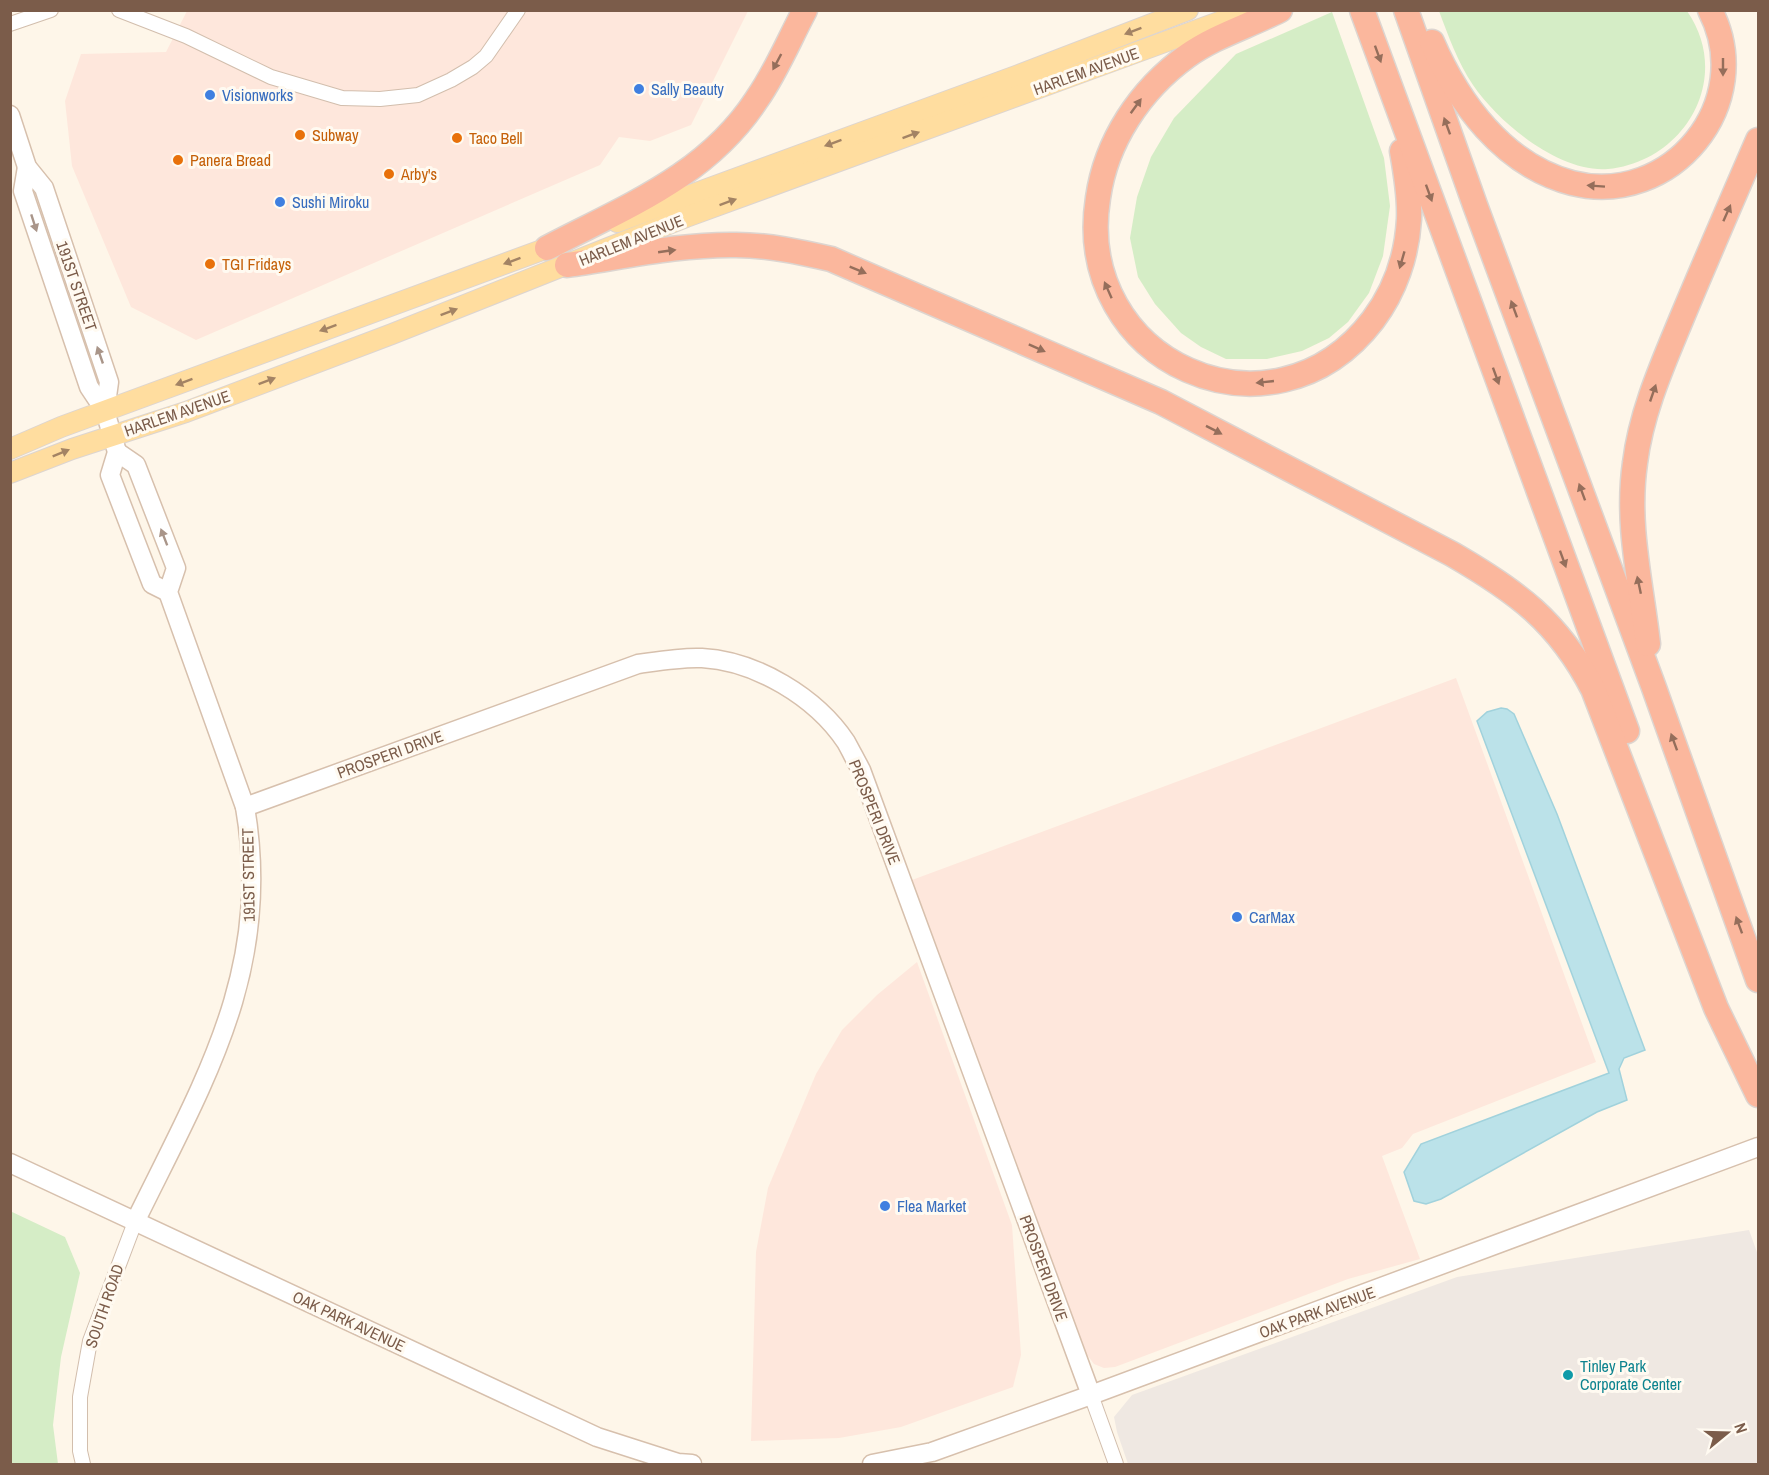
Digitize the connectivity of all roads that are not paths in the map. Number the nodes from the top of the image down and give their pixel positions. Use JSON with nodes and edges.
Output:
{"nodes":[{"id":1,"x":51,"y":10,"type":"edge"},
{"id":2,"x":119,"y":10,"type":"edge"},
{"id":3,"x":518,"y":10,"type":"edge"},
{"id":4,"x":805,"y":10,"type":"edge"},
{"id":5,"x":1188,"y":10,"type":"edge"},
{"id":6,"x":1252,"y":10,"type":"edge"},
{"id":7,"x":1280,"y":10,"type":"edge"},
{"id":8,"x":1362,"y":10,"type":"edge"},
{"id":9,"x":1406,"y":10,"type":"edge"},
{"id":10,"x":1418,"y":10,"type":"edge"},
{"id":11,"x":1710,"y":10,"type":"edge"},
{"id":12,"x":10,"y":24,"type":"edge"},
{"id":13,"x":1394,"y":98,"type":"junction"},
{"id":14,"x":10,"y":115,"type":"edge"},
{"id":15,"x":1758,"y":140,"type":"edge"},
{"id":16,"x":547,"y":248,"type":"junction"},
{"id":17,"x":567,"y":265,"type":"junction"},
{"id":18,"x":105,"y":411,"type":"junction"},
{"id":19,"x":115,"y":443,"type":"junction"},
{"id":20,"x":10,"y":449,"type":"edge"},
{"id":21,"x":10,"y":473,"type":"edge"},
{"id":22,"x":168,"y":592,"type":"junction"},
{"id":23,"x":1653,"y":685,"type":"junction"},
{"id":24,"x":245,"y":807,"type":"junction"},
{"id":25,"x":1758,"y":980,"type":"edge"},
{"id":26,"x":1758,"y":1088,"type":"edge"},
{"id":27,"x":1758,"y":1095,"type":"edge"},
{"id":28,"x":1758,"y":1147,"type":"edge"},
{"id":29,"x":10,"y":1163,"type":"edge"},
{"id":30,"x":135,"y":1221,"type":"junction"},
{"id":31,"x":1091,"y":1395,"type":"junction"},
{"id":32,"x":935,"y":1458,"type":"edge"},
{"id":33,"x":82,"y":1464,"type":"edge"},
{"id":34,"x":693,"y":1464,"type":"edge"},
{"id":35,"x":872,"y":1464,"type":"edge"},
{"id":36,"x":1116,"y":1464,"type":"edge"}],
"edges":[{"from":1,"to":12,"type":"street"},
{"from":2,"to":3,"type":"street"},
{"from":4,"to":16,"type":"highway","one_way":true},
{"from":5,"to":16,"type":"main road","name":"HARLEM AVENUE","one_way":true},
{"from":17,"to":6,"type":"main road","name":"HARLEM AVENUE","one_way":true},
{"from":13,"to":7,"type":"highway","one_way":true},
{"from":8,"to":13,"type":"highway","one_way":true},
{"from":23,"to":9,"type":"highway","one_way":true},
{"from":11,"to":10,"type":"highway","one_way":true},
{"from":13,"to":26,"type":"highway","one_way":true},
{"from":14,"to":18,"type":"street","name":"191ST STREET"},
{"from":23,"to":15,"type":"highway","one_way":true},
{"from":16,"to":18,"type":"main road","name":"HARLEM AVENUE","one_way":true},
{"from":19,"to":17,"type":"main road","name":"HARLEM AVENUE","one_way":true},
{"from":17,"to":27,"type":"highway","one_way":true},
{"from":18,"to":19,"type":"street","name":"191ST STREET"},
{"from":18,"to":20,"type":"main road","name":"HARLEM AVENUE"},
{"from":21,"to":19,"type":"main road","name":"HARLEM AVENUE","one_way":true},
{"from":22,"to":19,"type":"street","one_way":true},
{"from":19,"to":22,"type":"street","name":"191ST STREET"},
{"from":22,"to":24,"type":"street","name":"191ST STREET"},
{"from":25,"to":23,"type":"highway","one_way":true},
{"from":24,"to":30,"type":"street","name":"191ST STREET"},
{"from":24,"to":31,"type":"street","name":"PROSPERI DRIVE"},
{"from":28,"to":31,"type":"street","name":"OAK PARK AVENUE"},
{"from":29,"to":30,"type":"street","name":"OAK PARK AVENUE"},
{"from":30,"to":33,"type":"street","name":"SOUTH ROAD"},
{"from":30,"to":34,"type":"street","name":"OAK PARK AVENUE"},
{"from":31,"to":32,"type":"street","name":"OAK PARK AVENUE"},
{"from":31,"to":36,"type":"street"},
{"from":32,"to":35,"type":"street","name":"OAK PARK AVENUE"}]}
